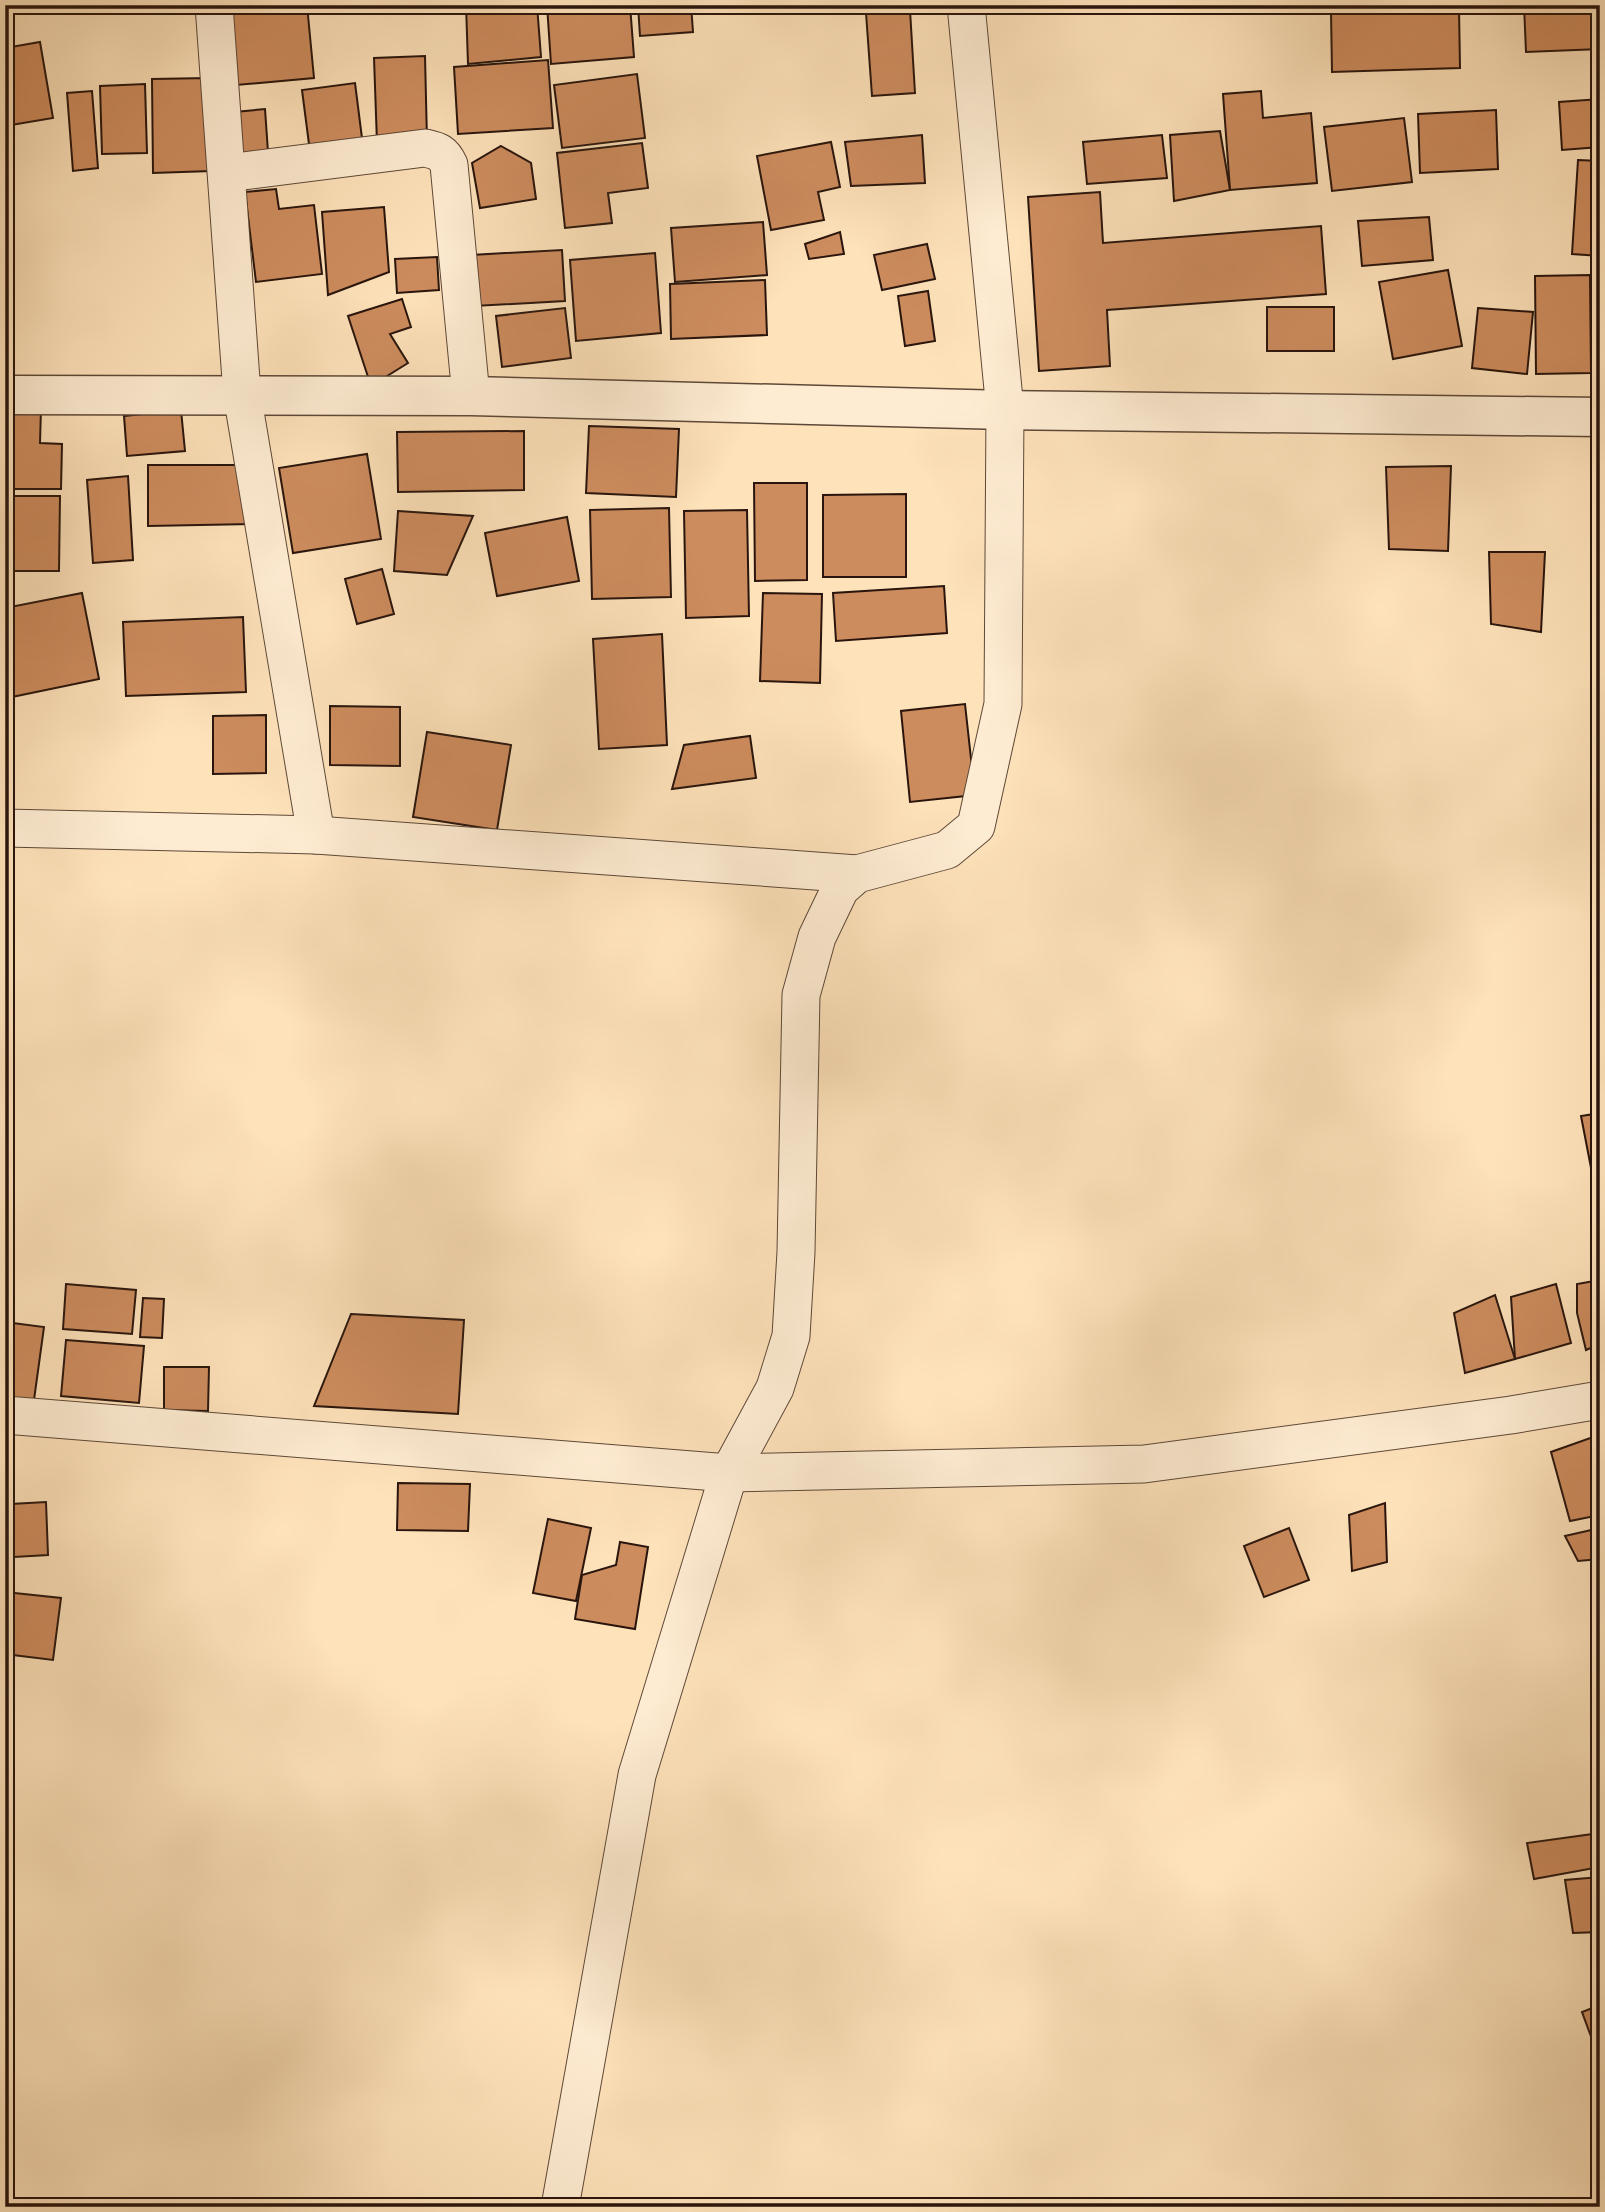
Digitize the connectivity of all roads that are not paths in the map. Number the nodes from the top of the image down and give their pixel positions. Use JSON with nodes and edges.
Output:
{"nodes":[{"id":1,"x":214,"y":5,"type":"edge"},
{"id":2,"x":966,"y":5,"type":"edge"},
{"id":3,"x":227,"y":173,"type":"junction"},
{"id":4,"x":5,"y":394,"type":"edge"},
{"id":5,"x":242,"y":394,"type":"junction"},
{"id":6,"x":471,"y":396,"type":"junction"},
{"id":7,"x":1005,"y":410,"type":"junction"},
{"id":8,"x":1600,"y":417,"type":"edge"},
{"id":9,"x":5,"y":828,"type":"edge"},
{"id":10,"x":316,"y":835,"type":"junction"},
{"id":11,"x":857,"y":874,"type":"junction"},
{"id":12,"x":1600,"y":1401,"type":"edge"},
{"id":13,"x":5,"y":1415,"type":"edge"},
{"id":14,"x":729,"y":1474,"type":"junction"},
{"id":15,"x":560,"y":2207,"type":"edge"}],
"edges":[{"from":1,"to":3,"type":"street"},
{"from":2,"to":7,"type":"street"},
{"from":3,"to":5,"type":"street"},
{"from":3,"to":6,"type":"street"},
{"from":4,"to":5,"type":"street"},
{"from":5,"to":6,"type":"street"},
{"from":5,"to":10,"type":"street"},
{"from":6,"to":7,"type":"street"},
{"from":7,"to":8,"type":"street"},
{"from":7,"to":11,"type":"street"},
{"from":9,"to":10,"type":"street"},
{"from":10,"to":11,"type":"street"},
{"from":11,"to":14,"type":"street"},
{"from":12,"to":14,"type":"street"},
{"from":13,"to":14,"type":"street"},
{"from":14,"to":15,"type":"street"}]}
